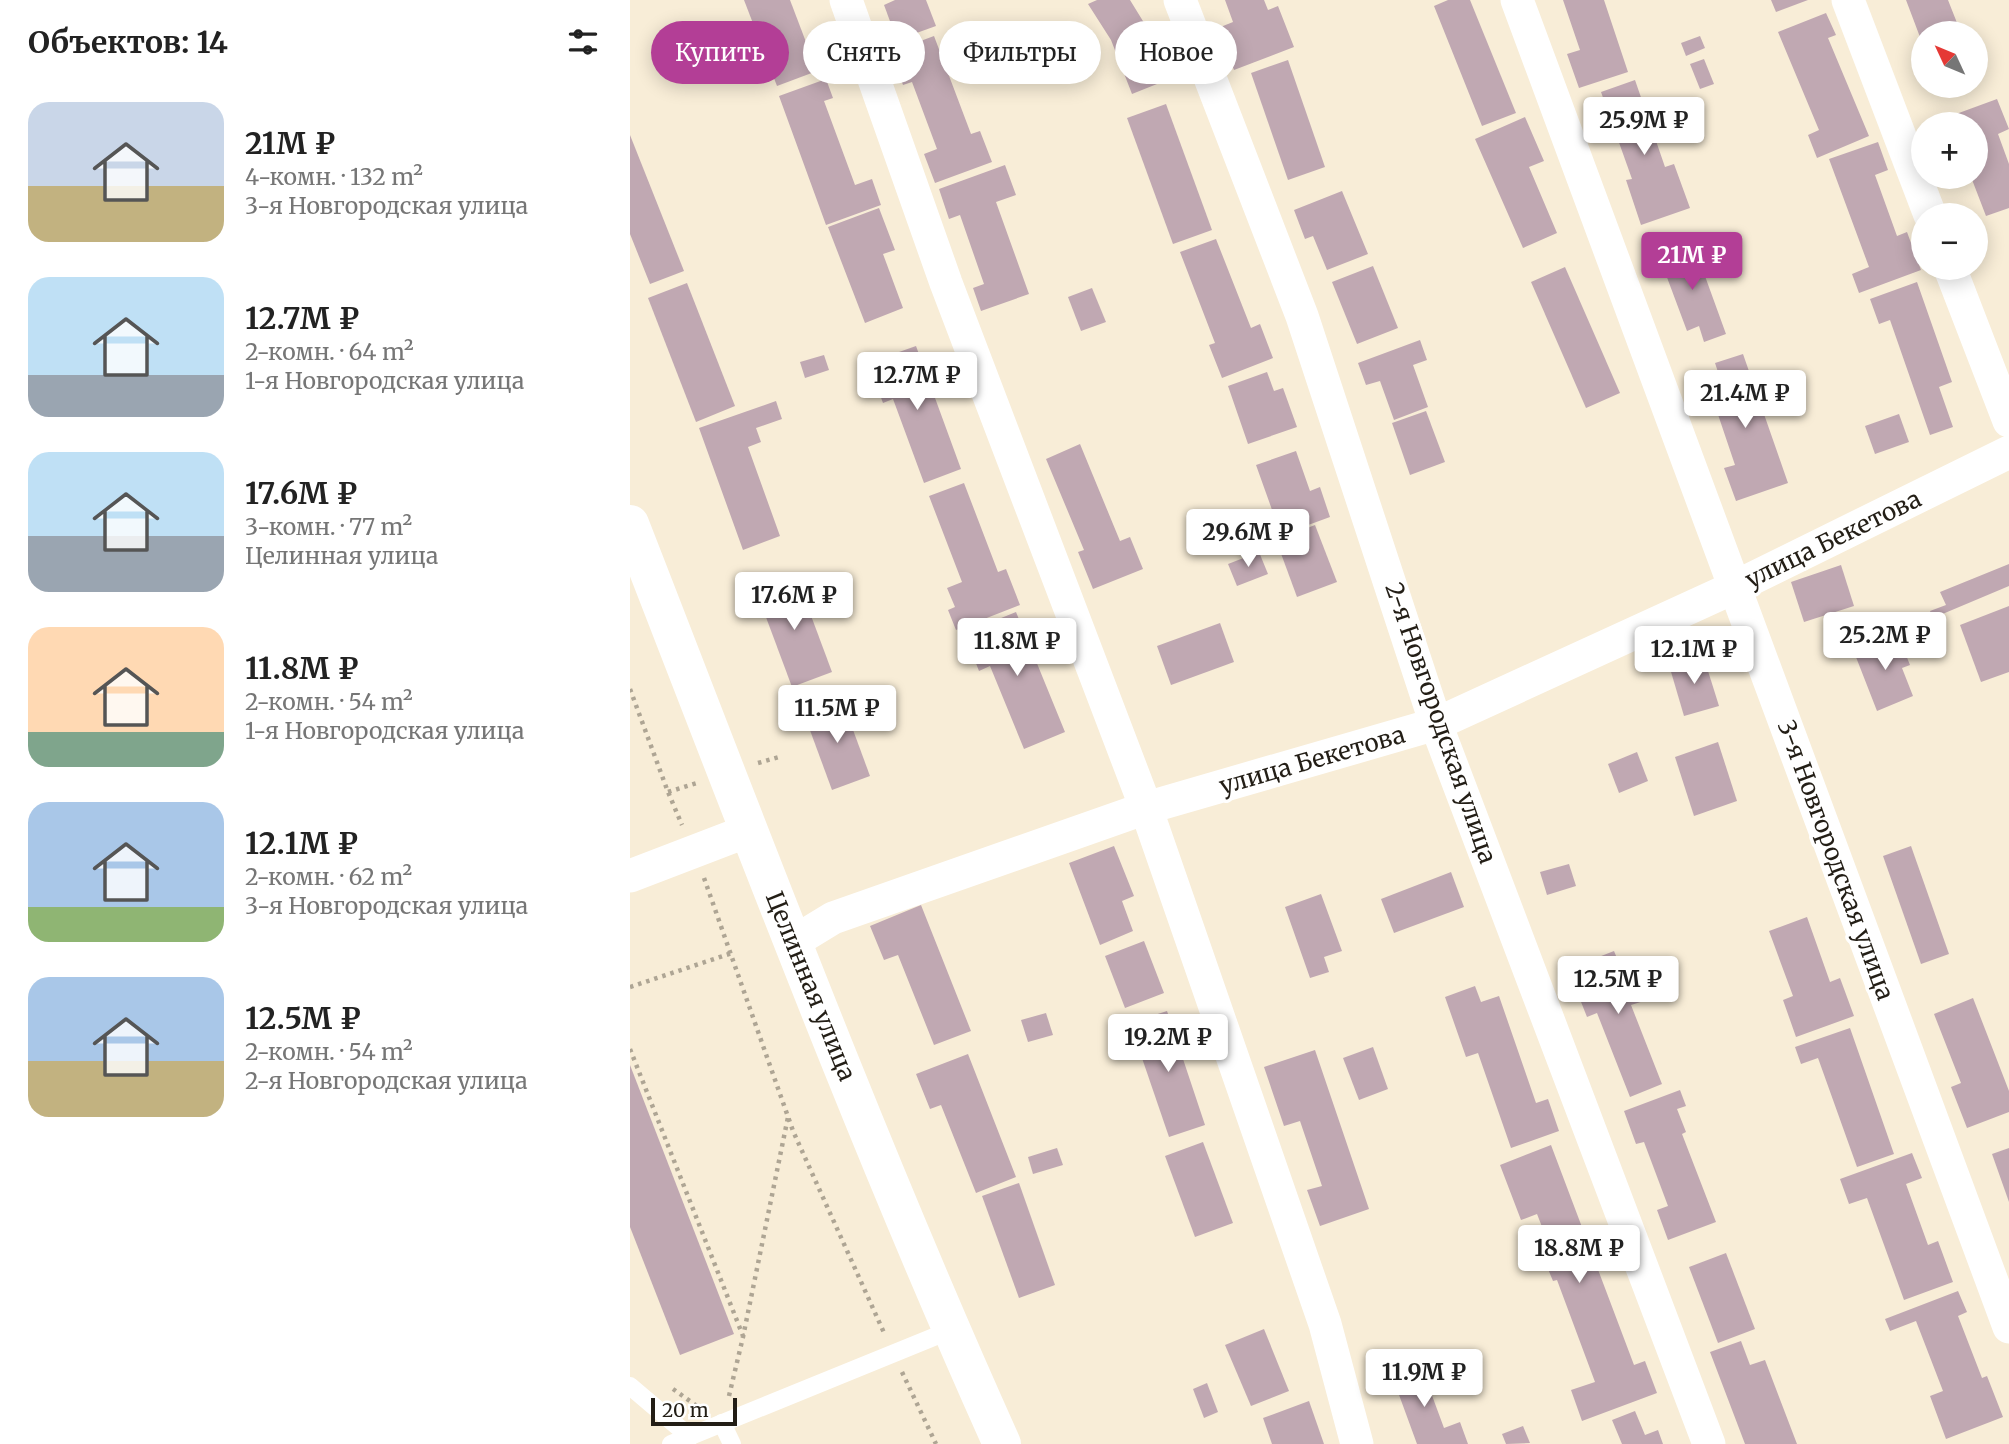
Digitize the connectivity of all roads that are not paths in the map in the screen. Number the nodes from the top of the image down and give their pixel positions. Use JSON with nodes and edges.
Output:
{"nodes":[{"id":1,"x":846,"y":0,"type":"edge"},
{"id":2,"x":1180,"y":0,"type":"edge"},
{"id":3,"x":1517,"y":0,"type":"edge"},
{"id":4,"x":1848,"y":0,"type":"edge"},
{"id":5,"x":1925,"y":203,"type":"edge"},
{"id":6,"x":1956,"y":280,"type":"edge"},
{"id":7,"x":2009,"y":421,"type":"edge"},
{"id":8,"x":2009,"y":452,"type":"edge"},
{"id":9,"x":630,"y":524,"type":"edge"},
{"id":10,"x":1735,"y":587,"type":"junction"},
{"id":11,"x":1436,"y":724,"type":"junction"},
{"id":12,"x":1146,"y":808,"type":"junction"},
{"id":13,"x":750,"y":830,"type":"junction"},
{"id":14,"x":630,"y":876,"type":"edge"},
{"id":15,"x":792,"y":943,"type":"junction"},
{"id":16,"x":2009,"y":1327,"type":"edge"},
{"id":17,"x":951,"y":1330,"type":"junction"},
{"id":18,"x":630,"y":1386,"type":"edge"},
{"id":19,"x":722,"y":1423,"type":"junction"},
{"id":20,"x":690,"y":1437,"type":"junction"},
{"id":21,"x":671,"y":1444,"type":"edge"},
{"id":22,"x":732,"y":1444,"type":"edge"},
{"id":23,"x":1002,"y":1444,"type":"edge"},
{"id":24,"x":1357,"y":1444,"type":"edge"},
{"id":25,"x":1709,"y":1444,"type":"edge"}],
"edges":[{"from":1,"to":12,"type":"street"},
{"from":2,"to":11,"type":"street","name":"2-я Новгородская улица"},
{"from":3,"to":10,"type":"street","name":"3-я Новгородская улица"},
{"from":4,"to":5,"type":"street"},
{"from":6,"to":7,"type":"street"},
{"from":8,"to":10,"type":"street","name":"улица Бекетова"},
{"from":9,"to":13,"type":"main road","name":"Целинная улица"},
{"from":10,"to":11,"type":"street","name":"улица Бекетова"},
{"from":10,"to":16,"type":"street","name":"3-я Новгородская улица"},
{"from":11,"to":12,"type":"street","name":"улица Бекетова"},
{"from":11,"to":25,"type":"street","name":"2-я Новгородская улица"},
{"from":12,"to":15,"type":"street","name":"улица Бекетова"},
{"from":12,"to":24,"type":"street"},
{"from":13,"to":14,"type":"street"},
{"from":13,"to":15,"type":"main road","name":"Целинная улица"},
{"from":15,"to":17,"type":"main road","name":"Целинная улица"},
{"from":17,"to":19,"type":"lane"},
{"from":17,"to":23,"type":"main road","name":"Целинная улица"},
{"from":18,"to":20,"type":"lane"},
{"from":19,"to":20,"type":"lane"},
{"from":19,"to":22,"type":"lane"},
{"from":20,"to":21,"type":"lane"}]}
